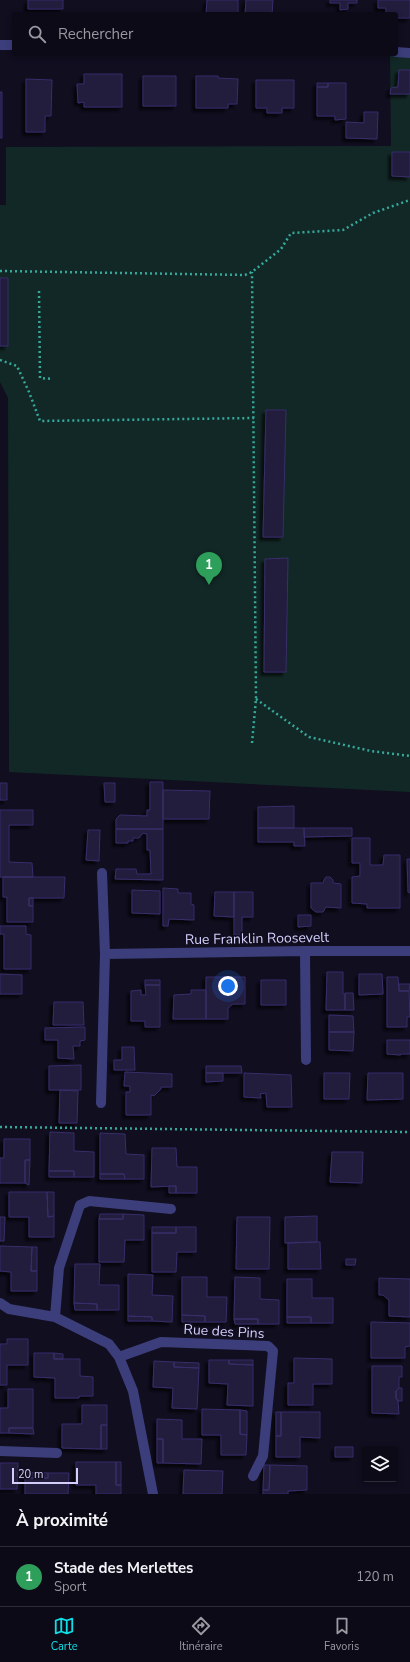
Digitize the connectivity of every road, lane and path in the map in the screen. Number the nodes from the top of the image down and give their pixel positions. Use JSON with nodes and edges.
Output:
{"nodes":[{"id":1,"x":0,"y":45,"type":"edge"},
{"id":2,"x":12,"y":45,"type":"edge"},
{"id":3,"x":398,"y":52,"type":"edge"},
{"id":4,"x":410,"y":53,"type":"edge"},
{"id":5,"x":410,"y":200,"type":"edge"},
{"id":6,"x":0,"y":271,"type":"edge"},
{"id":7,"x":252,"y":272,"type":"junction"},
{"id":8,"x":39,"y":291,"type":"dead end"},
{"id":9,"x":0,"y":360,"type":"edge"},
{"id":10,"x":53,"y":379,"type":"dead end"},
{"id":11,"x":254,"y":418,"type":"junction"},
{"id":12,"x":256,"y":699,"type":"junction"},
{"id":13,"x":252,"y":743,"type":"dead end"},
{"id":14,"x":410,"y":756,"type":"edge"},
{"id":15,"x":102,"y":873,"type":"dead end"},
{"id":16,"x":305,"y":950,"type":"junction"},
{"id":17,"x":410,"y":951,"type":"edge"},
{"id":18,"x":105,"y":954,"type":"junction"},
{"id":19,"x":306,"y":1060,"type":"dead end"},
{"id":20,"x":101,"y":1103,"type":"dead end"},
{"id":21,"x":0,"y":1127,"type":"edge"},
{"id":22,"x":410,"y":1132,"type":"edge"},
{"id":23,"x":172,"y":1208,"type":"dead end"},
{"id":24,"x":0,"y":1304,"type":"edge"},
{"id":25,"x":55,"y":1317,"type":"junction"},
{"id":26,"x":119,"y":1357,"type":"junction"},
{"id":27,"x":0,"y":1451,"type":"edge"},
{"id":28,"x":57,"y":1453,"type":"dead end"},
{"id":29,"x":253,"y":1476,"type":"dead end"},
{"id":30,"x":153,"y":1494,"type":"edge"}],
"edges":[{"from":1,"to":2,"type":"street"},
{"from":3,"to":4,"type":"street"},
{"from":5,"to":7,"type":"path"},
{"from":6,"to":7,"type":"path"},
{"from":7,"to":11,"type":"path"},
{"from":8,"to":10,"type":"path"},
{"from":9,"to":11,"type":"path"},
{"from":11,"to":12,"type":"path"},
{"from":12,"to":13,"type":"path"},
{"from":12,"to":14,"type":"path"},
{"from":15,"to":18,"type":"street"},
{"from":16,"to":17,"type":"street","name":"Rue Franklin Roosevelt"},
{"from":16,"to":18,"type":"street","name":"Rue Franklin Roosevelt"},
{"from":16,"to":19,"type":"street"},
{"from":18,"to":20,"type":"street"},
{"from":21,"to":22,"type":"path"},
{"from":23,"to":25,"type":"street"},
{"from":24,"to":25,"type":"street"},
{"from":25,"to":26,"type":"street"},
{"from":26,"to":29,"type":"street","name":"Rue des Pins"},
{"from":26,"to":30,"type":"street"},
{"from":27,"to":28,"type":"street"}]}
